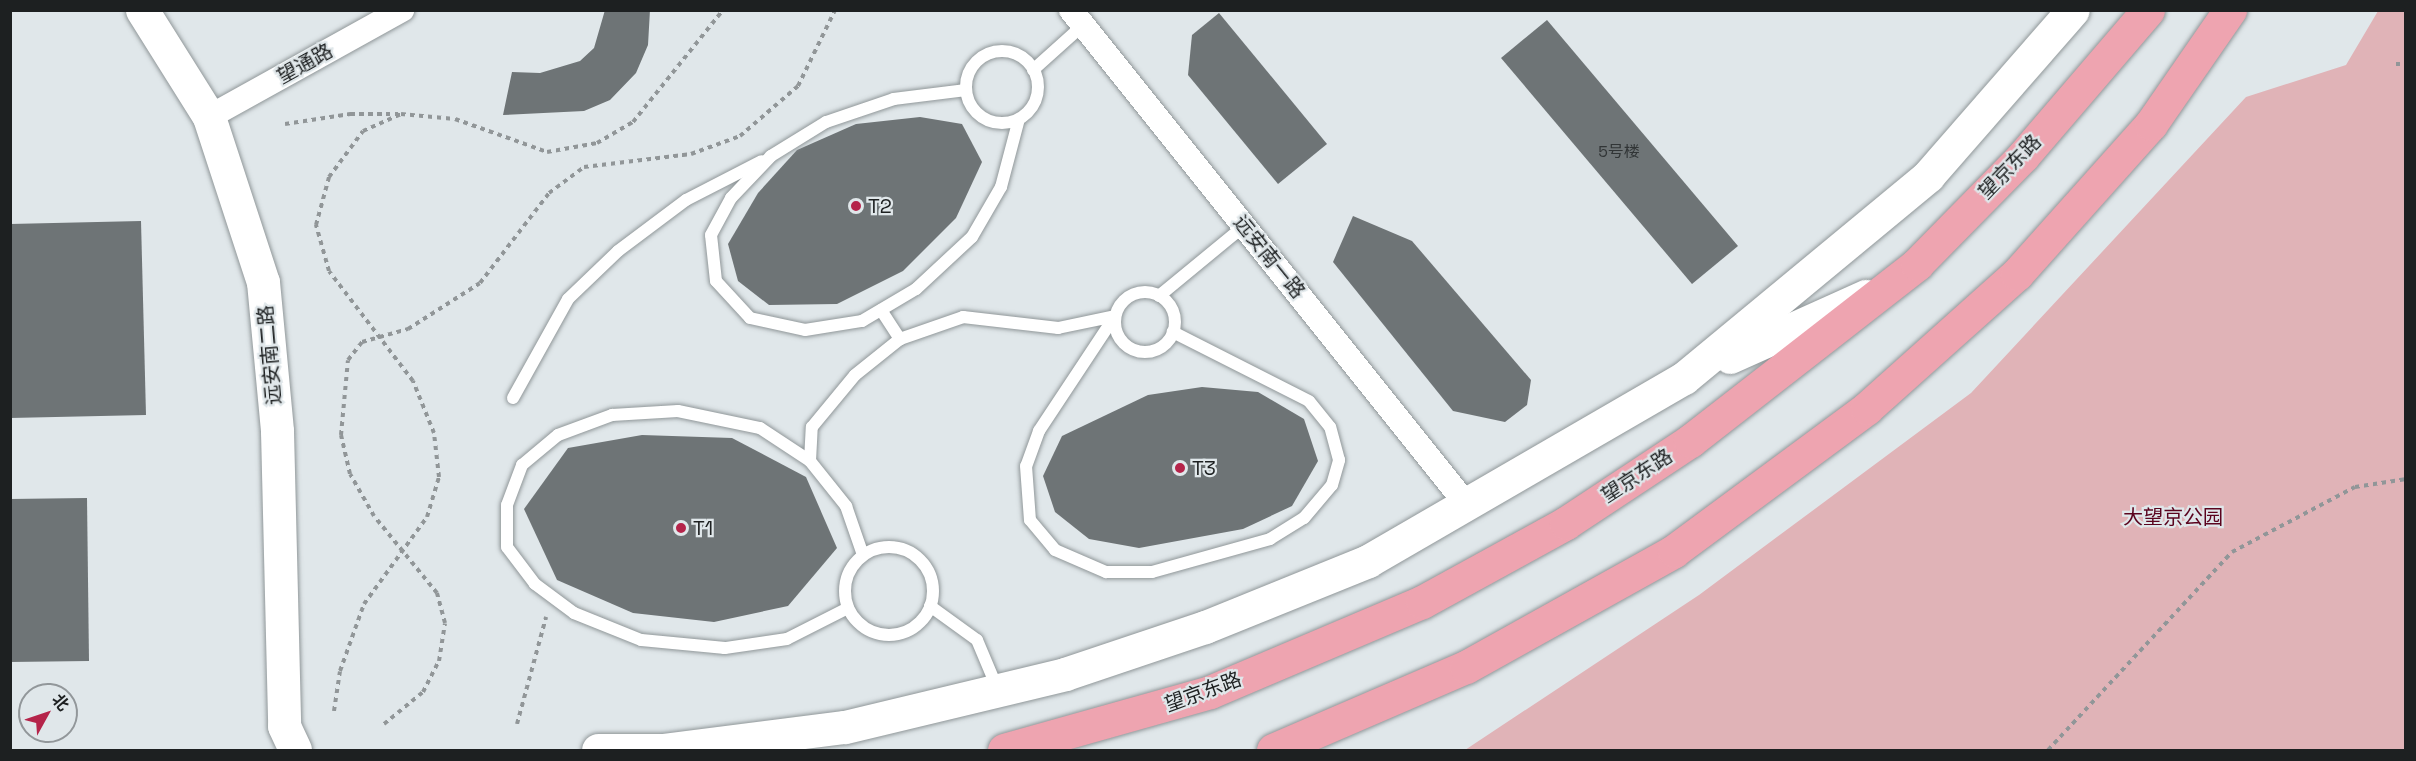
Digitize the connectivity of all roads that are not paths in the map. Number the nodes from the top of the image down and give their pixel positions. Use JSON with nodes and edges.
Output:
{"nodes":[{"id":1,"x":142,"y":10,"type":"edge"},
{"id":2,"x":402,"y":10,"type":"edge"},
{"id":3,"x":2073,"y":10,"type":"edge"},
{"id":4,"x":2148,"y":10,"type":"edge"},
{"id":5,"x":2230,"y":10,"type":"edge"},
{"id":6,"x":1077,"y":18,"type":"edge"},
{"id":7,"x":1033,"y":70,"type":"junction"},
{"id":8,"x":966,"y":90,"type":"junction"},
{"id":9,"x":209,"y":117,"type":"junction"},
{"id":10,"x":1019,"y":119,"type":"junction"},
{"id":11,"x":771,"y":156,"type":"junction"},
{"id":12,"x":1244,"y":226,"type":"junction"},
{"id":13,"x":1890,"y":285,"type":"junction"},
{"id":14,"x":1159,"y":296,"type":"junction"},
{"id":15,"x":880,"y":310,"type":"junction"},
{"id":16,"x":1115,"y":316,"type":"junction"},
{"id":17,"x":1173,"y":332,"type":"junction"},
{"id":18,"x":900,"y":339,"type":"junction"},
{"id":19,"x":1684,"y":378,"type":"junction"},
{"id":20,"x":513,"y":398,"type":"dead end"},
{"id":21,"x":810,"y":461,"type":"junction"},
{"id":22,"x":1467,"y":505,"type":"junction"},
{"id":23,"x":863,"y":555,"type":"junction"},
{"id":24,"x":930,"y":606,"type":"junction"},
{"id":25,"x":848,"y":608,"type":"junction"},
{"id":26,"x":998,"y":690,"type":"junction"},
{"id":27,"x":290,"y":738,"type":"edge"},
{"id":28,"x":598,"y":750,"type":"edge"},
{"id":29,"x":1004,"y":750,"type":"edge"},
{"id":30,"x":1273,"y":750,"type":"edge"}],
"edges":[{"from":1,"to":9,"type":"street","name":"远安南二路"},
{"from":2,"to":9,"type":"street","name":"望通路"},
{"from":3,"to":19,"type":"street"},
{"from":4,"to":13,"type":"main road","name":"望京东路"},
{"from":5,"to":30,"type":"main road"},
{"from":6,"to":7,"type":"lane"},
{"from":6,"to":12,"type":"street","name":"远安南一路"},
{"from":7,"to":8,"type":"lane"},
{"from":7,"to":10,"type":"lane"},
{"from":8,"to":10,"type":"lane"},
{"from":8,"to":11,"type":"lane"},
{"from":9,"to":27,"type":"street","name":"远安南二路"},
{"from":10,"to":15,"type":"lane"},
{"from":11,"to":15,"type":"lane"},
{"from":11,"to":20,"type":"lane"},
{"from":12,"to":14,"type":"lane"},
{"from":12,"to":22,"type":"street","name":"远安南一路"},
{"from":13,"to":19,"type":"street"},
{"from":13,"to":29,"type":"main road","name":"望京东路"},
{"from":14,"to":16,"type":"lane"},
{"from":14,"to":17,"type":"lane"},
{"from":15,"to":18,"type":"lane"},
{"from":16,"to":17,"type":"lane"},
{"from":16,"to":17,"type":"lane"},
{"from":16,"to":18,"type":"lane"},
{"from":18,"to":21,"type":"lane"},
{"from":19,"to":22,"type":"street"},
{"from":21,"to":23,"type":"lane"},
{"from":21,"to":25,"type":"lane"},
{"from":22,"to":26,"type":"street"},
{"from":23,"to":24,"type":"lane"},
{"from":23,"to":25,"type":"lane"},
{"from":24,"to":25,"type":"lane"},
{"from":24,"to":26,"type":"lane"},
{"from":26,"to":28,"type":"street"}]}
